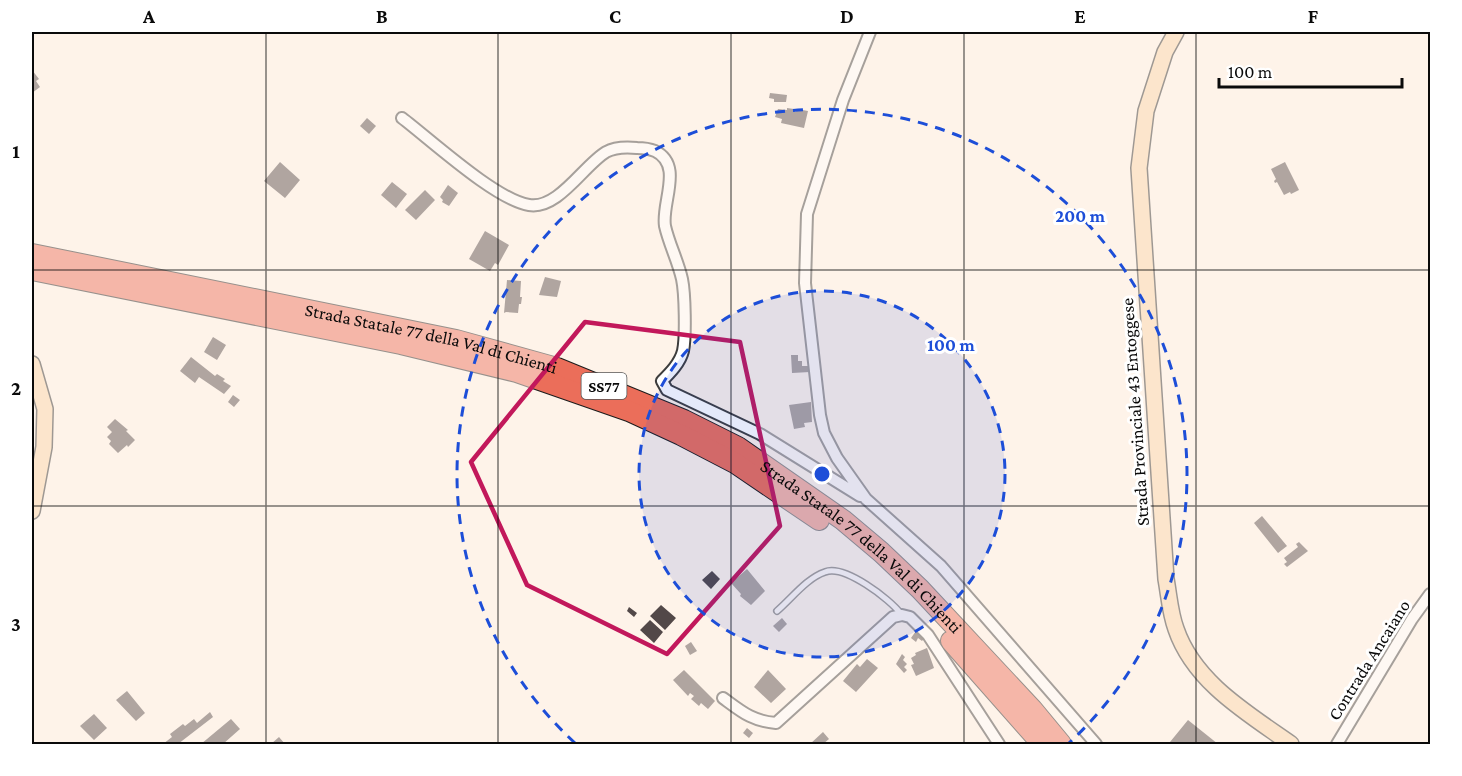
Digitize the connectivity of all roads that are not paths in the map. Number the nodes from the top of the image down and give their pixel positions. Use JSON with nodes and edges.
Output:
{"nodes":[{"id":1,"x":870,"y":32,"type":"edge"},
{"id":2,"x":1176,"y":32,"type":"edge"},
{"id":3,"x":402,"y":118,"type":"dead end"},
{"id":4,"x":32,"y":254,"type":"edge"},
{"id":5,"x":32,"y":270,"type":"edge"},
{"id":6,"x":32,"y":364,"type":"edge"},
{"id":7,"x":866,"y":499,"type":"junction"},
{"id":8,"x":32,"y":511,"type":"edge"},
{"id":9,"x":1431,"y":594,"type":"edge"},
{"id":10,"x":777,"y":611,"type":"dead end"},
{"id":11,"x":902,"y":615,"type":"junction"},
{"id":12,"x":723,"y":698,"type":"dead end"},
{"id":13,"x":999,"y":744,"type":"edge"},
{"id":14,"x":1042,"y":744,"type":"edge"},
{"id":15,"x":1061,"y":744,"type":"edge"},
{"id":16,"x":1096,"y":744,"type":"edge"},
{"id":17,"x":1291,"y":744,"type":"edge"},
{"id":18,"x":1337,"y":744,"type":"edge"}],
"edges":[{"from":1,"to":7,"type":"street"},
{"from":2,"to":17,"type":"street","name":"Strada Provinciale 43 Entoggese"},
{"from":3,"to":7,"type":"street"},
{"from":4,"to":15,"type":"highway","name":"Strada Statale 77 della Val di Chienti","number":"SS77"},
{"from":5,"to":14,"type":"highway","name":"Strada Statale 77 della Val di Chienti","number":"SS77"},
{"from":6,"to":8,"type":"street"},
{"from":7,"to":16,"type":"street"},
{"from":9,"to":18,"type":"street","name":"Contrada Ancaiano"},
{"from":10,"to":11,"type":"lane"},
{"from":11,"to":12,"type":"street"},
{"from":11,"to":13,"type":"street"}]}
